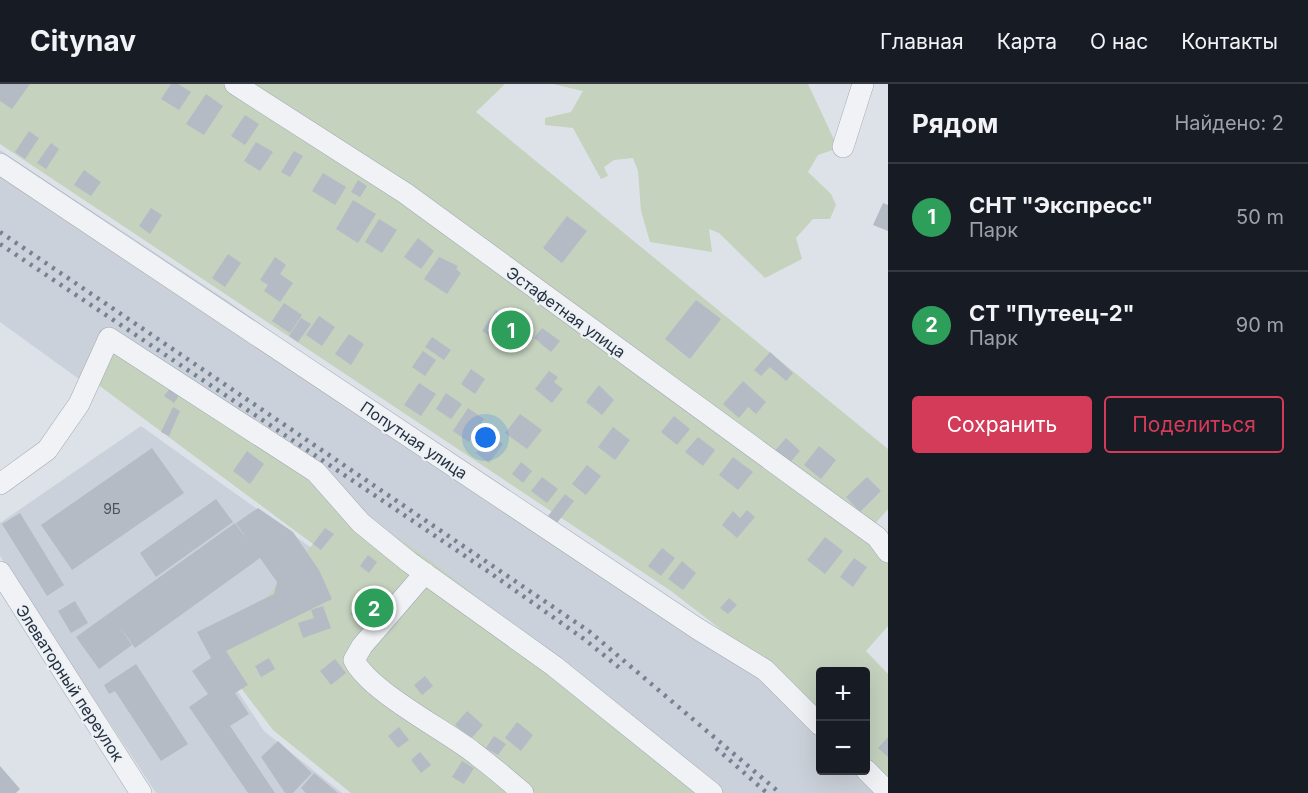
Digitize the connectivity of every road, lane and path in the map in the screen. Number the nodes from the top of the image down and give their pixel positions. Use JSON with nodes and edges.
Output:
{"nodes":[{"id":1,"x":235,"y":84,"type":"edge"},
{"id":2,"x":863,"y":84,"type":"edge"},
{"id":3,"x":843,"y":147,"type":"dead end"},
{"id":4,"x":0,"y":164,"type":"edge"},
{"id":5,"x":0,"y":484,"type":"edge"},
{"id":6,"x":888,"y":552,"type":"edge"},
{"id":7,"x":0,"y":572,"type":"edge"},
{"id":8,"x":425,"y":573,"type":"junction"},
{"id":9,"x":816,"y":721,"type":"edge"},
{"id":10,"x":870,"y":774,"type":"edge"},
{"id":11,"x":881,"y":785,"type":"dead end"},
{"id":12,"x":141,"y":793,"type":"edge"},
{"id":13,"x":523,"y":793,"type":"edge"},
{"id":14,"x":712,"y":793,"type":"edge"}],
"edges":[{"from":1,"to":6,"type":"street","name":"Эстафетная улица"},
{"from":2,"to":3,"type":"street"},
{"from":4,"to":9,"type":"street","name":"Попутная улица"},
{"from":5,"to":8,"type":"street"},
{"from":7,"to":12,"type":"street","name":"Элеваторный переулок"},
{"from":8,"to":13,"type":"street"},
{"from":8,"to":14,"type":"street"},
{"from":10,"to":11,"type":"street"}]}
